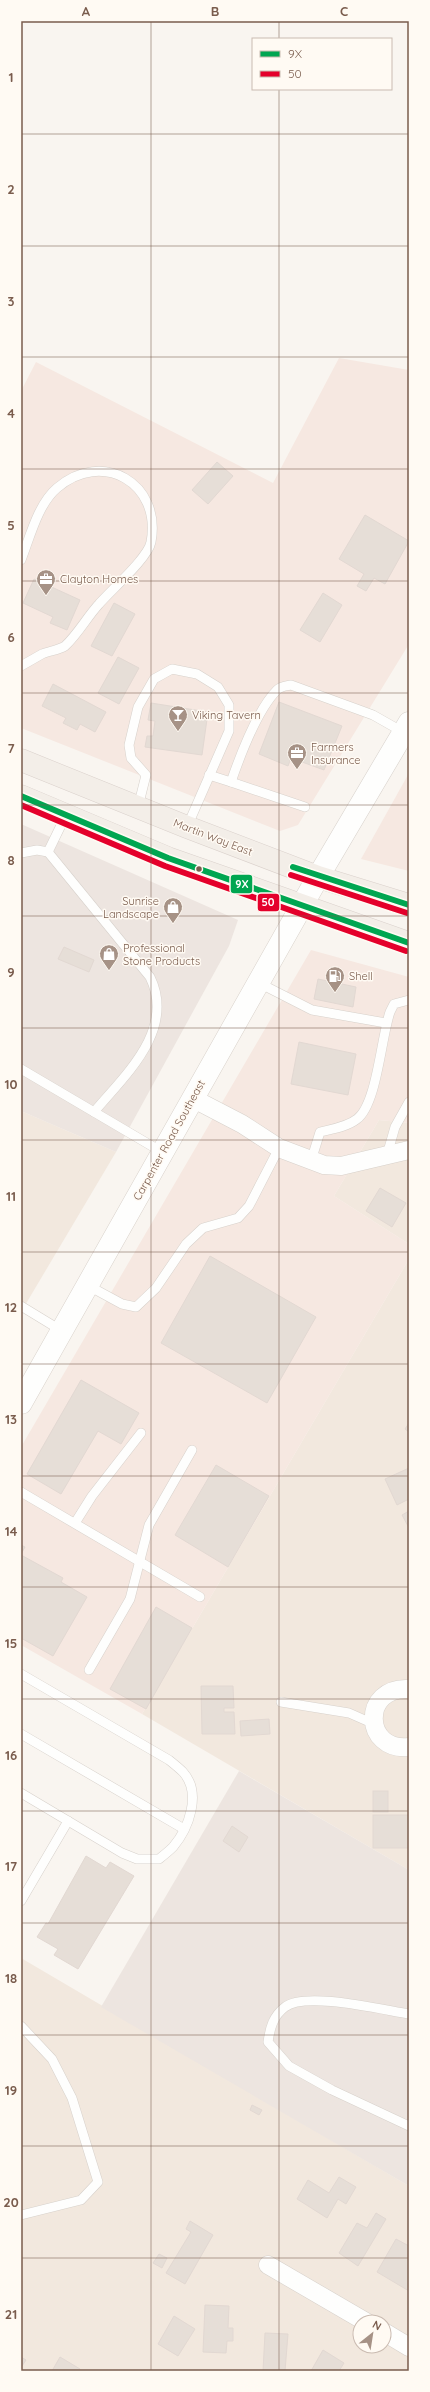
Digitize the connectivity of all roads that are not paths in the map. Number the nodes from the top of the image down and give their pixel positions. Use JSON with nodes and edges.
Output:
{"nodes":[{"id":1,"x":21,"y":560,"type":"edge"},
{"id":2,"x":21,"y":666,"type":"edge"},
{"id":3,"x":406,"y":728,"type":"edge"},
{"id":4,"x":21,"y":760,"type":"edge"},
{"id":5,"x":209,"y":775,"type":"junction"},
{"id":6,"x":231,"y":782,"type":"junction"},
{"id":7,"x":21,"y":796,"type":"edge"},
{"id":8,"x":138,"y":807,"type":"junction"},
{"id":9,"x":305,"y":808,"type":"dead end"},
{"id":10,"x":66,"y":815,"type":"junction"},
{"id":11,"x":187,"y":827,"type":"junction"},
{"id":12,"x":48,"y":852,"type":"junction"},
{"id":13,"x":21,"y":853,"type":"edge"},
{"id":14,"x":318,"y":877,"type":"junction"},
{"id":15,"x":409,"y":905,"type":"edge"},
{"id":16,"x":301,"y":906,"type":"junction"},
{"id":17,"x":409,"y":944,"type":"edge"},
{"id":18,"x":257,"y":982,"type":"junction"},
{"id":19,"x":409,"y":1000,"type":"edge"},
{"id":20,"x":386,"y":1023,"type":"junction"},
{"id":21,"x":21,"y":1069,"type":"edge"},
{"id":22,"x":192,"y":1098,"type":"junction"},
{"id":23,"x":409,"y":1102,"type":"edge"},
{"id":24,"x":94,"y":1112,"type":"junction"},
{"id":25,"x":279,"y":1148,"type":"junction"},
{"id":26,"x":409,"y":1150,"type":"edge"},
{"id":27,"x":162,"y":1152,"type":"junction"},
{"id":28,"x":387,"y":1155,"type":"junction"},
{"id":29,"x":311,"y":1161,"type":"junction"},
{"id":30,"x":87,"y":1286,"type":"junction"},
{"id":31,"x":21,"y":1306,"type":"edge"},
{"id":32,"x":62,"y":1331,"type":"junction"},
{"id":33,"x":21,"y":1403,"type":"edge"},
{"id":34,"x":141,"y":1433,"type":"dead end"},
{"id":35,"x":192,"y":1450,"type":"dead end"},
{"id":36,"x":21,"y":1492,"type":"edge"},
{"id":37,"x":75,"y":1523,"type":"junction"},
{"id":38,"x":141,"y":1564,"type":"junction"},
{"id":39,"x":200,"y":1597,"type":"dead end"},
{"id":40,"x":89,"y":1670,"type":"dead end"},
{"id":41,"x":21,"y":1674,"type":"edge"},
{"id":42,"x":409,"y":1689,"type":"edge"},
{"id":43,"x":281,"y":1702,"type":"dead end"},
{"id":44,"x":374,"y":1724,"type":"junction"},
{"id":45,"x":21,"y":1734,"type":"edge"},
{"id":46,"x":409,"y":1747,"type":"edge"},
{"id":47,"x":21,"y":1793,"type":"edge"},
{"id":48,"x":68,"y":1821,"type":"junction"},
{"id":49,"x":184,"y":1829,"type":"junction"},
{"id":50,"x":21,"y":1901,"type":"edge"},
{"id":51,"x":409,"y":2014,"type":"edge"},
{"id":52,"x":21,"y":2026,"type":"edge"},
{"id":53,"x":409,"y":2126,"type":"edge"},
{"id":54,"x":21,"y":2215,"type":"edge"},
{"id":55,"x":268,"y":2265,"type":"dead end"},
{"id":56,"x":352,"y":2314,"type":"edge"},
{"id":57,"x":392,"y":2337,"type":"edge"},
{"id":58,"x":409,"y":2347,"type":"edge"}],
"edges":[{"from":1,"to":2,"type":"lane"},
{"from":3,"to":6,"type":"lane"},
{"from":3,"to":14,"type":"main road","name":"Carpenter Road Southeast"},
{"from":4,"to":8,"type":"main road","name":"Martin Way East"},
{"from":5,"to":6,"type":"lane"},
{"from":5,"to":8,"type":"lane"},
{"from":5,"to":11,"type":"lane"},
{"from":6,"to":9,"type":"lane"},
{"from":7,"to":10,"type":"main road"},
{"from":8,"to":11,"type":"main road","name":"Martin Way East"},
{"from":10,"to":12,"type":"lane"},
{"from":10,"to":16,"type":"main road"},
{"from":11,"to":14,"type":"main road","name":"Martin Way East"},
{"from":12,"to":13,"type":"lane"},
{"from":12,"to":24,"type":"lane"},
{"from":14,"to":15,"type":"main road","name":"Martin Way East"},
{"from":14,"to":16,"type":"main road","name":"Carpenter Road Southeast"},
{"from":16,"to":17,"type":"main road"},
{"from":16,"to":18,"type":"main road","name":"Carpenter Road Southeast"},
{"from":18,"to":20,"type":"lane"},
{"from":18,"to":22,"type":"main road","name":"Carpenter Road Southeast"},
{"from":19,"to":20,"type":"lane"},
{"from":20,"to":29,"type":"lane"},
{"from":21,"to":24,"type":"lane"},
{"from":22,"to":25,"type":"street"},
{"from":22,"to":27,"type":"main road","name":"Carpenter Road Southeast"},
{"from":23,"to":28,"type":"lane"},
{"from":24,"to":27,"type":"lane"},
{"from":25,"to":29,"type":"street"},
{"from":25,"to":30,"type":"lane"},
{"from":26,"to":28,"type":"street"},
{"from":27,"to":30,"type":"main road","name":"Carpenter Road Southeast"},
{"from":28,"to":29,"type":"street"},
{"from":30,"to":32,"type":"main road","name":"Carpenter Road Southeast"},
{"from":31,"to":32,"type":"lane"},
{"from":32,"to":33,"type":"main road","name":"Carpenter Road Southeast"},
{"from":34,"to":37,"type":"lane"},
{"from":35,"to":38,"type":"lane"},
{"from":36,"to":37,"type":"lane"},
{"from":37,"to":38,"type":"lane"},
{"from":38,"to":39,"type":"lane"},
{"from":38,"to":40,"type":"lane"},
{"from":41,"to":49,"type":"lane"},
{"from":42,"to":44,"type":"street"},
{"from":43,"to":44,"type":"lane"},
{"from":44,"to":46,"type":"street"},
{"from":45,"to":49,"type":"lane"},
{"from":47,"to":48,"type":"lane"},
{"from":48,"to":49,"type":"lane"},
{"from":48,"to":50,"type":"lane"},
{"from":51,"to":53,"type":"lane"},
{"from":52,"to":54,"type":"lane"},
{"from":55,"to":56,"type":"street"},
{"from":57,"to":58,"type":"street"}]}
